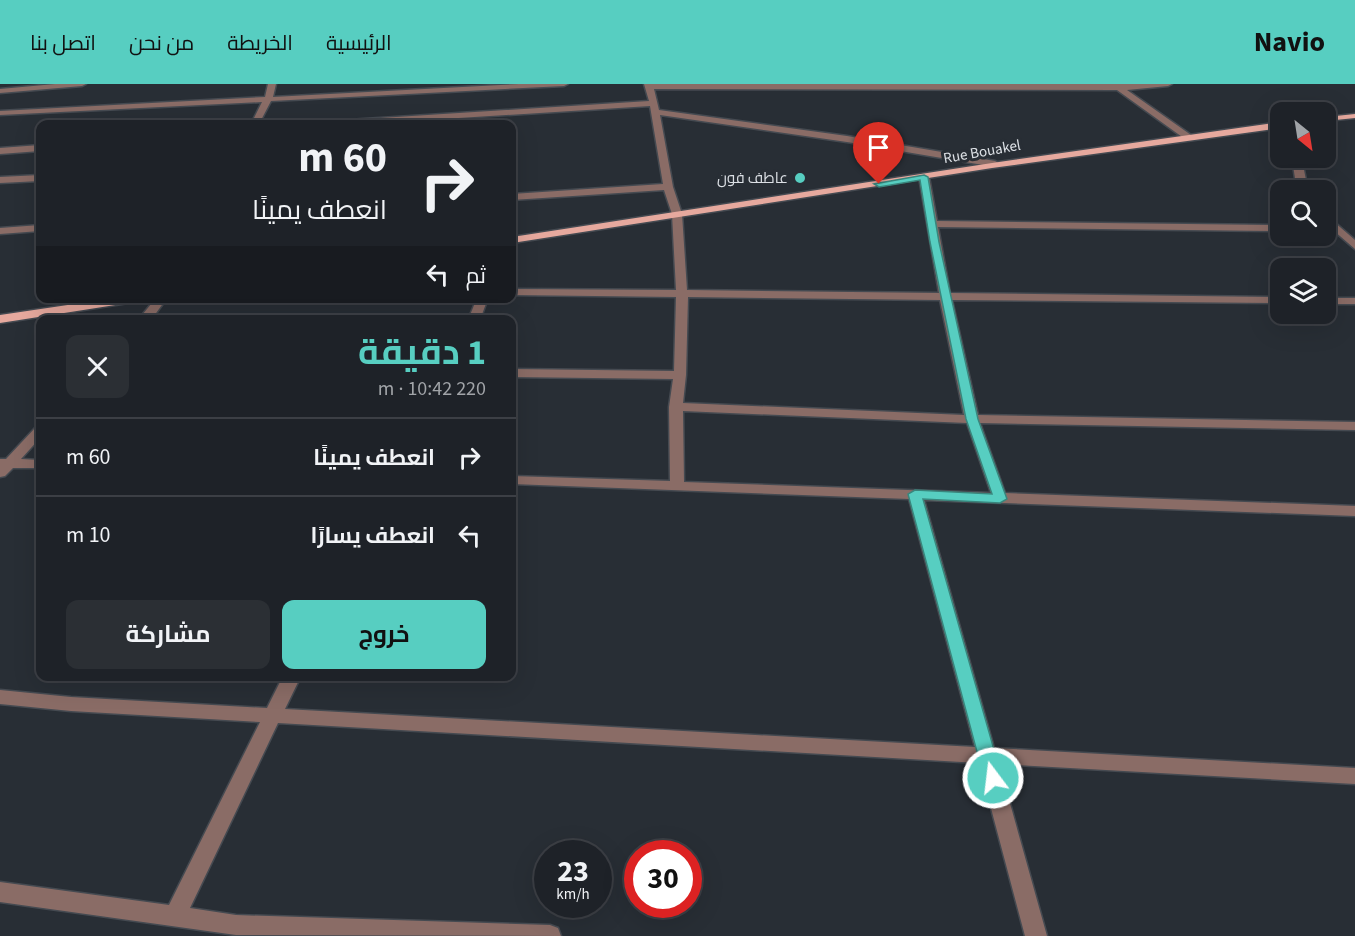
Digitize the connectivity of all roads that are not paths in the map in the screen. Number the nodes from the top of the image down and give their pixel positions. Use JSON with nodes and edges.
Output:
{"nodes":[{"id":1,"x":82,"y":84,"type":"edge"},
{"id":2,"x":272,"y":84,"type":"edge"},
{"id":3,"x":564,"y":84,"type":"edge"},
{"id":4,"x":1168,"y":84,"type":"edge"},
{"id":5,"x":39,"y":86,"type":"edge"},
{"id":6,"x":649,"y":86,"type":"edge"},
{"id":7,"x":1119,"y":88,"type":"junction"},
{"id":8,"x":0,"y":91,"type":"edge"},
{"id":9,"x":29,"y":96,"type":"dead end"},
{"id":10,"x":269,"y":97,"type":"junction"},
{"id":11,"x":407,"y":101,"type":"edge"},
{"id":12,"x":21,"y":104,"type":"dead end"},
{"id":13,"x":655,"y":107,"type":"junction"},
{"id":14,"x":13,"y":112,"type":"junction"},
{"id":15,"x":0,"y":113,"type":"edge"},
{"id":16,"x":1355,"y":116,"type":"edge"},
{"id":17,"x":1336,"y":118,"type":"edge"},
{"id":18,"x":257,"y":120,"type":"edge"},
{"id":19,"x":346,"y":120,"type":"edge"},
{"id":20,"x":1270,"y":126,"type":"edge"},
{"id":21,"x":1188,"y":137,"type":"junction"},
{"id":22,"x":36,"y":148,"type":"edge"},
{"id":23,"x":0,"y":151,"type":"edge"},
{"id":24,"x":995,"y":164,"type":"junction"},
{"id":25,"x":924,"y":177,"type":"junction"},
{"id":26,"x":36,"y":178,"type":"edge"},
{"id":27,"x":0,"y":180,"type":"edge"},
{"id":28,"x":668,"y":187,"type":"junction"},
{"id":29,"x":516,"y":197,"type":"edge"},
{"id":30,"x":676,"y":214,"type":"junction"},
{"id":31,"x":931,"y":224,"type":"junction"},
{"id":32,"x":36,"y":228,"type":"edge"},
{"id":33,"x":1270,"y":228,"type":"edge"},
{"id":34,"x":0,"y":231,"type":"edge"},
{"id":35,"x":1336,"y":232,"type":"edge"},
{"id":36,"x":516,"y":239,"type":"edge"},
{"id":37,"x":1355,"y":246,"type":"edge"},
{"id":38,"x":516,"y":292,"type":"edge"},
{"id":39,"x":682,"y":293,"type":"junction"},
{"id":40,"x":945,"y":296,"type":"junction"},
{"id":41,"x":1270,"y":300,"type":"edge"},
{"id":42,"x":1336,"y":301,"type":"edge"},
{"id":43,"x":1355,"y":301,"type":"edge"},
{"id":44,"x":107,"y":303,"type":"edge"},
{"id":45,"x":158,"y":303,"type":"edge"},
{"id":46,"x":148,"y":315,"type":"edge"},
{"id":47,"x":0,"y":319,"type":"edge"},
{"id":48,"x":516,"y":373,"type":"edge"},
{"id":49,"x":680,"y":375,"type":"junction"},
{"id":50,"x":676,"y":407,"type":"junction"},
{"id":51,"x":972,"y":419,"type":"junction"},
{"id":52,"x":1355,"y":426,"type":"edge"},
{"id":53,"x":36,"y":435,"type":"edge"},
{"id":54,"x":36,"y":464,"type":"edge"},
{"id":55,"x":3,"y":466,"type":"edge"},
{"id":56,"x":516,"y":480,"type":"edge"},
{"id":57,"x":677,"y":486,"type":"junction"},
{"id":58,"x":915,"y":494,"type":"junction"},
{"id":59,"x":1000,"y":499,"type":"junction"},
{"id":60,"x":1355,"y":511,"type":"edge"},
{"id":61,"x":290,"y":681,"type":"edge"},
{"id":62,"x":0,"y":697,"type":"edge"},
{"id":63,"x":274,"y":716,"type":"junction"},
{"id":64,"x":987,"y":755,"type":"junction"},
{"id":65,"x":1355,"y":776,"type":"edge"},
{"id":66,"x":0,"y":892,"type":"edge"},
{"id":67,"x":175,"y":916,"type":"junction"},
{"id":68,"x":550,"y":936,"type":"edge"},
{"id":69,"x":1036,"y":936,"type":"edge"}],
"edges":[{"from":1,"to":5,"type":"street"},
{"from":2,"to":10,"type":"street"},
{"from":3,"to":11,"type":"street"},
{"from":4,"to":7,"type":"street"},
{"from":5,"to":8,"type":"street"},
{"from":5,"to":9,"type":"street"},
{"from":6,"to":7,"type":"street"},
{"from":6,"to":13,"type":"street"},
{"from":7,"to":21,"type":"street"},
{"from":10,"to":11,"type":"street"},
{"from":10,"to":14,"type":"street"},
{"from":10,"to":18,"type":"street"},
{"from":11,"to":13,"type":"street"},
{"from":11,"to":19,"type":"street"},
{"from":12,"to":14,"type":"street"},
{"from":13,"to":24,"type":"street"},
{"from":13,"to":28,"type":"street"},
{"from":14,"to":15,"type":"street"},
{"from":16,"to":17,"type":"main road"},
{"from":20,"to":21,"type":"main road","name":"Rue Bouakel"},
{"from":21,"to":24,"type":"main road","name":"Rue Bouakel"},
{"from":22,"to":23,"type":"street"},
{"from":24,"to":25,"type":"main road","name":"Rue Bouakel"},
{"from":25,"to":30,"type":"main road","name":"Rue Bouakel"},
{"from":25,"to":31,"type":"street"},
{"from":26,"to":27,"type":"street"},
{"from":28,"to":29,"type":"street"},
{"from":28,"to":30,"type":"street"},
{"from":30,"to":36,"type":"main road","name":"Rue Bouakel"},
{"from":30,"to":39,"type":"street"},
{"from":31,"to":33,"type":"street"},
{"from":31,"to":40,"type":"street"},
{"from":32,"to":34,"type":"street"},
{"from":35,"to":37,"type":"street"},
{"from":38,"to":39,"type":"street"},
{"from":39,"to":40,"type":"street"},
{"from":39,"to":49,"type":"street"},
{"from":40,"to":41,"type":"street"},
{"from":40,"to":51,"type":"street"},
{"from":42,"to":43,"type":"street"},
{"from":44,"to":47,"type":"main road"},
{"from":45,"to":46,"type":"street"},
{"from":48,"to":49,"type":"street"},
{"from":49,"to":50,"type":"street"},
{"from":50,"to":51,"type":"street"},
{"from":50,"to":57,"type":"street"},
{"from":51,"to":52,"type":"street"},
{"from":51,"to":59,"type":"street"},
{"from":53,"to":55,"type":"street"},
{"from":54,"to":55,"type":"street"},
{"from":56,"to":57,"type":"street"},
{"from":57,"to":58,"type":"street"},
{"from":58,"to":59,"type":"street"},
{"from":58,"to":64,"type":"street"},
{"from":59,"to":60,"type":"street"},
{"from":61,"to":63,"type":"street"},
{"from":62,"to":63,"type":"street"},
{"from":63,"to":64,"type":"street"},
{"from":63,"to":67,"type":"street"},
{"from":64,"to":65,"type":"street"},
{"from":64,"to":69,"type":"street"},
{"from":66,"to":67,"type":"street"},
{"from":67,"to":68,"type":"street"}]}
